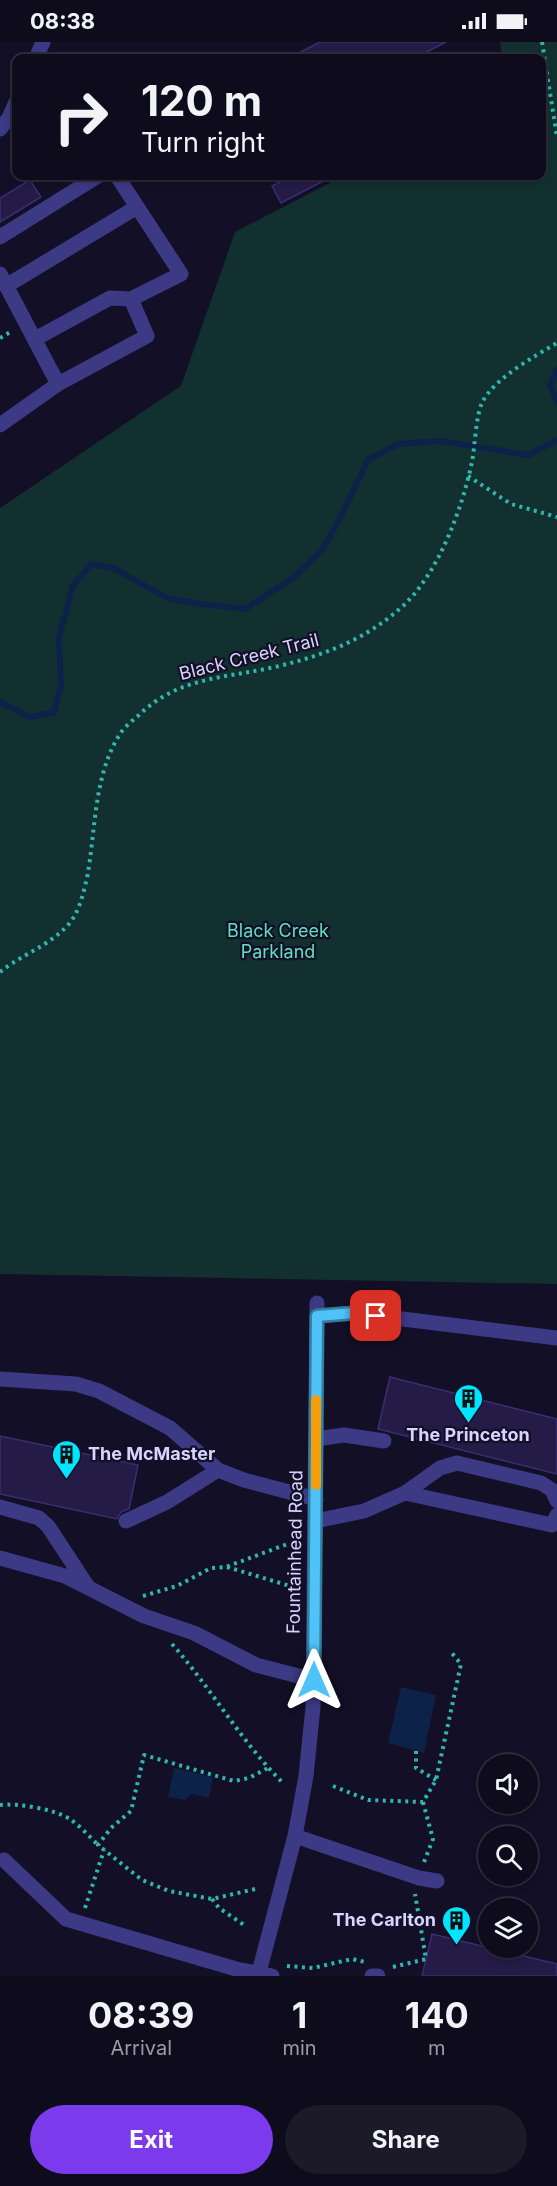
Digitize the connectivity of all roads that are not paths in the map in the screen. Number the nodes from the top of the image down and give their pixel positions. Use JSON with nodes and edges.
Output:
{"nodes":[{"id":1,"x":12,"y":111,"type":"edge"},
{"id":2,"x":0,"y":129,"type":"edge"},
{"id":3,"x":92,"y":180,"type":"edge"},
{"id":4,"x":120,"y":180,"type":"edge"},
{"id":5,"x":137,"y":207,"type":"junction"},
{"id":6,"x":0,"y":237,"type":"edge"},
{"id":7,"x":3,"y":280,"type":"edge"},
{"id":8,"x":131,"y":299,"type":"junction"},
{"id":9,"x":35,"y":339,"type":"junction"},
{"id":10,"x":58,"y":384,"type":"junction"},
{"id":11,"x":0,"y":425,"type":"edge"},
{"id":12,"x":557,"y":1338,"type":"edge"},
{"id":13,"x":0,"y":1379,"type":"edge"},
{"id":14,"x":316,"y":1439,"type":"junction"},
{"id":15,"x":384,"y":1441,"type":"dead end"},
{"id":16,"x":218,"y":1470,"type":"junction"},
{"id":17,"x":405,"y":1493,"type":"junction"},
{"id":18,"x":316,"y":1498,"type":"junction"},
{"id":19,"x":557,"y":1501,"type":"edge"},
{"id":20,"x":0,"y":1507,"type":"edge"},
{"id":21,"x":557,"y":1515,"type":"edge"},
{"id":22,"x":126,"y":1521,"type":"dead end"},
{"id":23,"x":315,"y":1521,"type":"junction"},
{"id":24,"x":0,"y":1558,"type":"edge"},
{"id":25,"x":88,"y":1587,"type":"junction"},
{"id":26,"x":314,"y":1680,"type":"junction"},
{"id":27,"x":295,"y":1836,"type":"junction"},
{"id":28,"x":4,"y":1860,"type":"dead end"},
{"id":29,"x":437,"y":1881,"type":"dead end"},
{"id":30,"x":263,"y":1975,"type":"edge"},
{"id":31,"x":372,"y":1976,"type":"edge"},
{"id":32,"x":378,"y":1976,"type":"edge"}],
"edges":[{"from":1,"to":2,"type":"street"},
{"from":3,"to":6,"type":"street"},
{"from":4,"to":5,"type":"street"},
{"from":5,"to":7,"type":"street"},
{"from":5,"to":8,"type":"street"},
{"from":7,"to":9,"type":"street"},
{"from":8,"to":9,"type":"street"},
{"from":8,"to":10,"type":"street"},
{"from":9,"to":10,"type":"street"},
{"from":10,"to":11,"type":"street"},
{"from":12,"to":14,"type":"street","name":"Fountainhead Road"},
{"from":13,"to":16,"type":"street"},
{"from":14,"to":15,"type":"street"},
{"from":14,"to":18,"type":"street","name":"Fountainhead Road"},
{"from":16,"to":18,"type":"street"},
{"from":16,"to":22,"type":"street"},
{"from":17,"to":19,"type":"street"},
{"from":17,"to":21,"type":"street"},
{"from":17,"to":23,"type":"street"},
{"from":18,"to":23,"type":"street","name":"Fountainhead Road"},
{"from":20,"to":25,"type":"street"},
{"from":23,"to":26,"type":"street","name":"Fountainhead Road"},
{"from":24,"to":25,"type":"street"},
{"from":25,"to":26,"type":"street"},
{"from":26,"to":27,"type":"street","name":"Fountainhead Road"},
{"from":27,"to":29,"type":"street"},
{"from":27,"to":30,"type":"street","name":"Fountainhead Road"},
{"from":28,"to":30,"type":"street"},
{"from":31,"to":32,"type":"street"}]}
